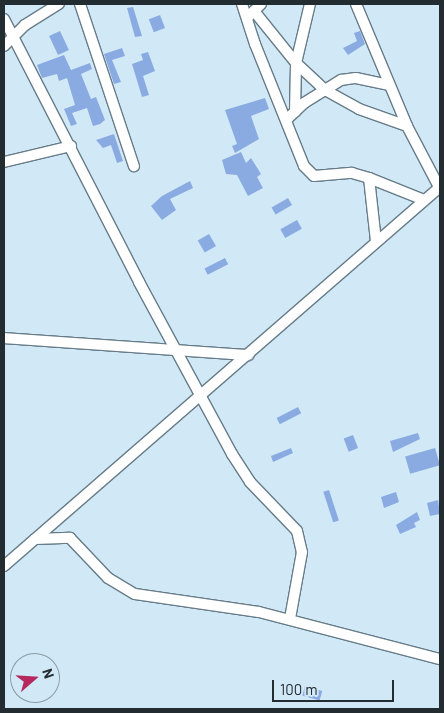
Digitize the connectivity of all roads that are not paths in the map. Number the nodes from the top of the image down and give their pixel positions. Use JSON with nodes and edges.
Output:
{"nodes":[{"id":1,"x":59,"y":4,"type":"edge"},
{"id":2,"x":80,"y":4,"type":"edge"},
{"id":3,"x":242,"y":4,"type":"edge"},
{"id":4,"x":310,"y":4,"type":"edge"},
{"id":5,"x":356,"y":4,"type":"edge"},
{"id":6,"x":254,"y":11,"type":"edge"},
{"id":7,"x":4,"y":19,"type":"edge"},
{"id":8,"x":13,"y":35,"type":"junction"},
{"id":9,"x":4,"y":46,"type":"edge"},
{"id":10,"x":296,"y":63,"type":"junction"},
{"id":11,"x":388,"y":85,"type":"junction"},
{"id":12,"x":325,"y":90,"type":"junction"},
{"id":13,"x":295,"y":112,"type":"junction"},
{"id":14,"x":286,"y":120,"type":"junction"},
{"id":15,"x":407,"y":126,"type":"junction"},
{"id":16,"x":71,"y":146,"type":"junction"},
{"id":17,"x":4,"y":162,"type":"edge"},
{"id":18,"x":134,"y":166,"type":"dead end"},
{"id":19,"x":369,"y":178,"type":"junction"},
{"id":20,"x":440,"y":187,"type":"edge"},
{"id":21,"x":424,"y":200,"type":"junction"},
{"id":22,"x":376,"y":241,"type":"junction"},
{"id":23,"x":4,"y":338,"type":"edge"},
{"id":24,"x":178,"y":350,"type":"junction"},
{"id":25,"x":248,"y":355,"type":"junction"},
{"id":26,"x":202,"y":395,"type":"junction"},
{"id":27,"x":34,"y":539,"type":"junction"},
{"id":28,"x":4,"y":566,"type":"edge"},
{"id":29,"x":290,"y":619,"type":"junction"},
{"id":30,"x":440,"y":658,"type":"edge"}],
"edges":[{"from":1,"to":8,"type":"street"},
{"from":2,"to":18,"type":"street"},
{"from":3,"to":6,"type":"street"},
{"from":4,"to":10,"type":"street"},
{"from":5,"to":11,"type":"street"},
{"from":6,"to":10,"type":"street"},
{"from":6,"to":14,"type":"street"},
{"from":7,"to":8,"type":"street"},
{"from":8,"to":9,"type":"street"},
{"from":8,"to":16,"type":"street"},
{"from":10,"to":12,"type":"street"},
{"from":10,"to":13,"type":"street"},
{"from":11,"to":12,"type":"street"},
{"from":11,"to":15,"type":"street"},
{"from":12,"to":13,"type":"street"},
{"from":12,"to":15,"type":"street"},
{"from":13,"to":14,"type":"street"},
{"from":14,"to":19,"type":"street"},
{"from":15,"to":20,"type":"street"},
{"from":16,"to":17,"type":"street"},
{"from":16,"to":24,"type":"street"},
{"from":19,"to":21,"type":"street"},
{"from":19,"to":22,"type":"street"},
{"from":20,"to":21,"type":"street"},
{"from":21,"to":22,"type":"street"},
{"from":22,"to":25,"type":"street"},
{"from":23,"to":24,"type":"street"},
{"from":24,"to":25,"type":"street"},
{"from":24,"to":26,"type":"street"},
{"from":25,"to":26,"type":"street"},
{"from":26,"to":27,"type":"street"},
{"from":26,"to":29,"type":"street"},
{"from":27,"to":28,"type":"street"},
{"from":27,"to":29,"type":"street"},
{"from":29,"to":30,"type":"street"}]}
